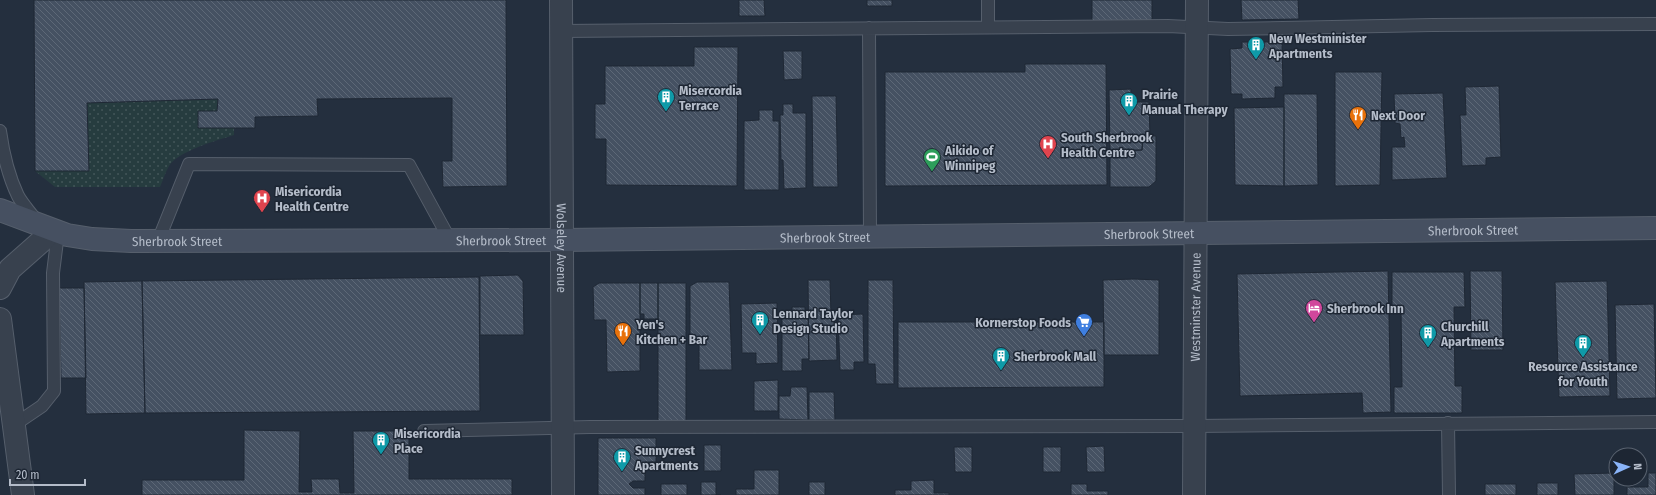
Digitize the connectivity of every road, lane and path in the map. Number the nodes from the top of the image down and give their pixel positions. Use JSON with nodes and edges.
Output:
{"nodes":[{"id":1,"x":561,"y":0,"type":"edge"},
{"id":2,"x":988,"y":0,"type":"edge"},
{"id":3,"x":1197,"y":0,"type":"edge"},
{"id":4,"x":1656,"y":24,"type":"edge"},
{"id":5,"x":988,"y":27,"type":"junction"},
{"id":6,"x":869,"y":28,"type":"junction"},
{"id":7,"x":1196,"y":28,"type":"junction"},
{"id":8,"x":561,"y":31,"type":"junction"},
{"id":9,"x":0,"y":131,"type":"edge"},
{"id":10,"x":0,"y":210,"type":"edge"},
{"id":11,"x":1656,"y":228,"type":"edge"},
{"id":12,"x":50,"y":230,"type":"junction"},
{"id":13,"x":1196,"y":233,"type":"junction"},
{"id":14,"x":870,"y":237,"type":"junction"},
{"id":15,"x":450,"y":240,"type":"junction"},
{"id":16,"x":562,"y":240,"type":"junction"},
{"id":17,"x":158,"y":241,"type":"junction"},
{"id":18,"x":0,"y":288,"type":"edge"},
{"id":19,"x":0,"y":320,"type":"edge"},
{"id":20,"x":1656,"y":422,"type":"edge"},
{"id":21,"x":1448,"y":423,"type":"junction"},
{"id":22,"x":14,"y":426,"type":"junction"},
{"id":23,"x":1195,"y":426,"type":"junction"},
{"id":24,"x":563,"y":429,"type":"junction"},
{"id":25,"x":424,"y":430,"type":"dead end"},
{"id":26,"x":23,"y":495,"type":"edge"},
{"id":27,"x":563,"y":495,"type":"edge"},
{"id":28,"x":1194,"y":495,"type":"edge"},
{"id":29,"x":1448,"y":495,"type":"edge"}],
"edges":[{"from":1,"to":8,"type":"street","name":"Wolseley Avenue"},
{"from":2,"to":5,"type":"lane"},
{"from":3,"to":7,"type":"street","name":"Westminster Avenue"},
{"from":4,"to":7,"type":"lane"},
{"from":5,"to":6,"type":"lane"},
{"from":5,"to":7,"type":"lane"},
{"from":6,"to":8,"type":"lane"},
{"from":6,"to":14,"type":"lane"},
{"from":7,"to":13,"type":"street","name":"Westminster Avenue"},
{"from":8,"to":16,"type":"street","name":"Wolseley Avenue"},
{"from":9,"to":12,"type":"lane"},
{"from":10,"to":12,"type":"main road","name":"Sherbrook Street"},
{"from":11,"to":13,"type":"main road","name":"Sherbrook Street"},
{"from":12,"to":17,"type":"main road","name":"Sherbrook Street"},
{"from":12,"to":18,"type":"street"},
{"from":12,"to":22,"type":"lane"},
{"from":13,"to":14,"type":"main road","name":"Sherbrook Street"},
{"from":13,"to":23,"type":"street","name":"Westminster Avenue"},
{"from":14,"to":16,"type":"main road","name":"Sherbrook Street"},
{"from":15,"to":16,"type":"main road","name":"Sherbrook Street"},
{"from":15,"to":17,"type":"main road","name":"Sherbrook Street"},
{"from":15,"to":17,"type":"lane"},
{"from":16,"to":24,"type":"street","name":"Wolseley Avenue"},
{"from":19,"to":22,"type":"street"},
{"from":20,"to":21,"type":"lane"},
{"from":21,"to":23,"type":"lane"},
{"from":21,"to":29,"type":"lane"},
{"from":22,"to":26,"type":"street"},
{"from":23,"to":24,"type":"lane"},
{"from":23,"to":28,"type":"street","name":"Westminster Avenue"},
{"from":24,"to":25,"type":"lane"},
{"from":24,"to":27,"type":"street","name":"Wolseley Avenue"}]}
